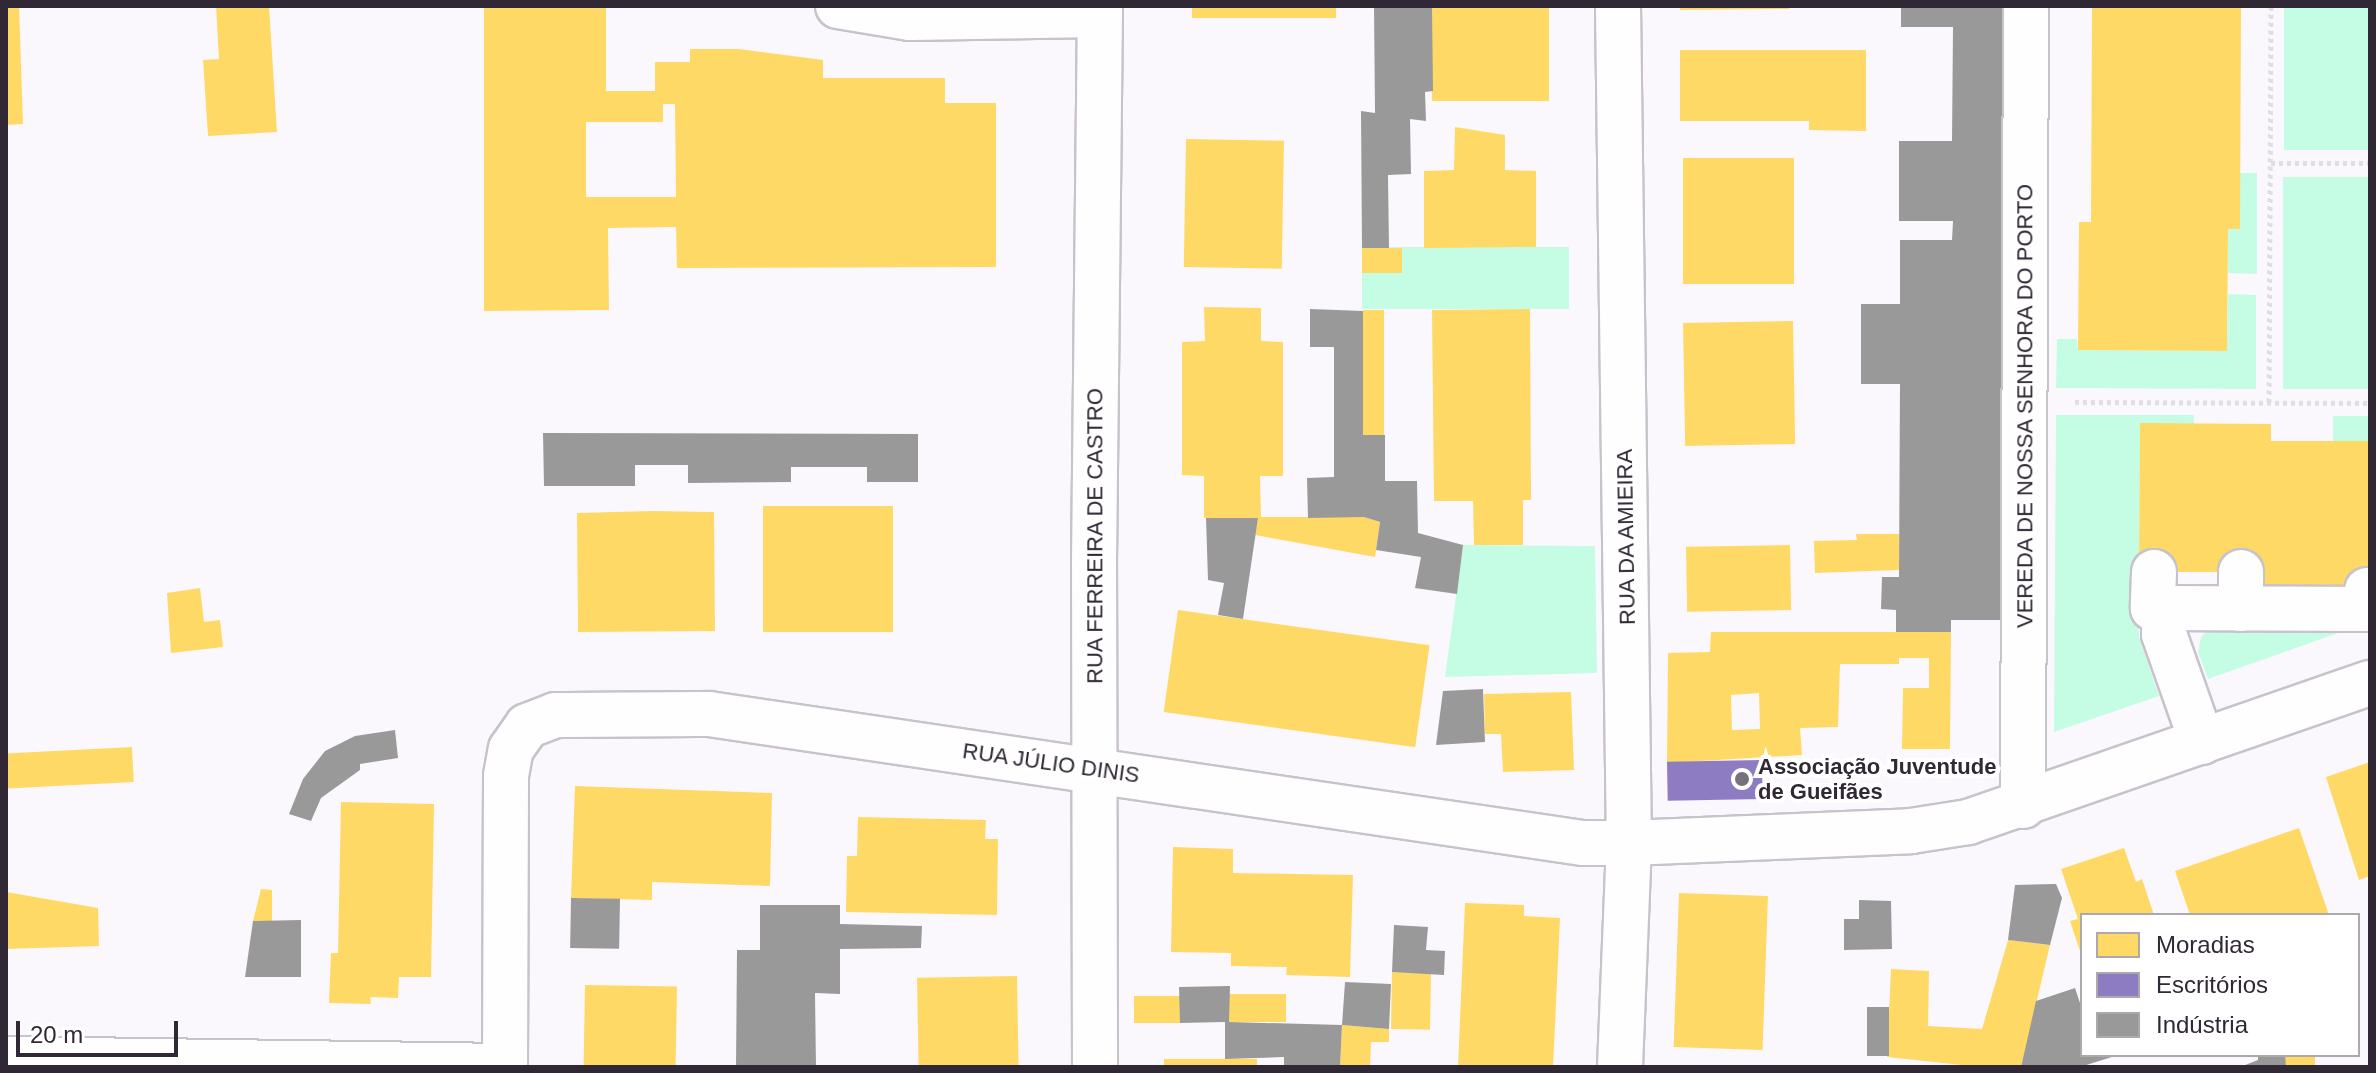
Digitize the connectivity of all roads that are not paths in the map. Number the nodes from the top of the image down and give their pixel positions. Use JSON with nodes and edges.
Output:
{"nodes":[{"id":1,"x":838,"y":6,"type":"edge"},
{"id":2,"x":1618,"y":6,"type":"edge"},
{"id":3,"x":2026,"y":6,"type":"edge"},
{"id":4,"x":1100,"y":10,"type":"edge"},
{"id":5,"x":2252,"y":594,"type":"dead end"},
{"id":6,"x":2370,"y":683,"type":"edge"},
{"id":7,"x":2202,"y":742,"type":"junction"},
{"id":8,"x":1095,"y":769,"type":"junction"},
{"id":9,"x":2023,"y":806,"type":"junction"},
{"id":10,"x":1629,"y":843,"type":"junction"},
{"id":11,"x":6,"y":1059,"type":"edge"},
{"id":12,"x":505,"y":1067,"type":"edge"},
{"id":13,"x":1095,"y":1067,"type":"edge"},
{"id":14,"x":1620,"y":1067,"type":"edge"}],
"edges":[{"from":1,"to":4,"type":"street"},
{"from":2,"to":10,"type":"street","name":"RUA DA AMIEIRA"},
{"from":3,"to":9,"type":"street","name":"VEREDA DE NOSSA SENHORA DO PORTO"},
{"from":4,"to":8,"type":"street","name":"RUA FERREIRA DE CASTRO"},
{"from":5,"to":7,"type":"street"},
{"from":6,"to":7,"type":"street","name":"RUA JÚLIO DINIS"},
{"from":7,"to":9,"type":"street","name":"RUA JÚLIO DINIS"},
{"from":8,"to":10,"type":"street","name":"RUA JÚLIO DINIS"},
{"from":8,"to":12,"type":"street","name":"RUA JÚLIO DINIS"},
{"from":8,"to":13,"type":"street","name":"RUA FERREIRA DE CASTRO"},
{"from":9,"to":10,"type":"street","name":"RUA JÚLIO DINIS"},
{"from":10,"to":14,"type":"street","name":"RUA DA AMIEIRA"},
{"from":11,"to":12,"type":"street"}]}
